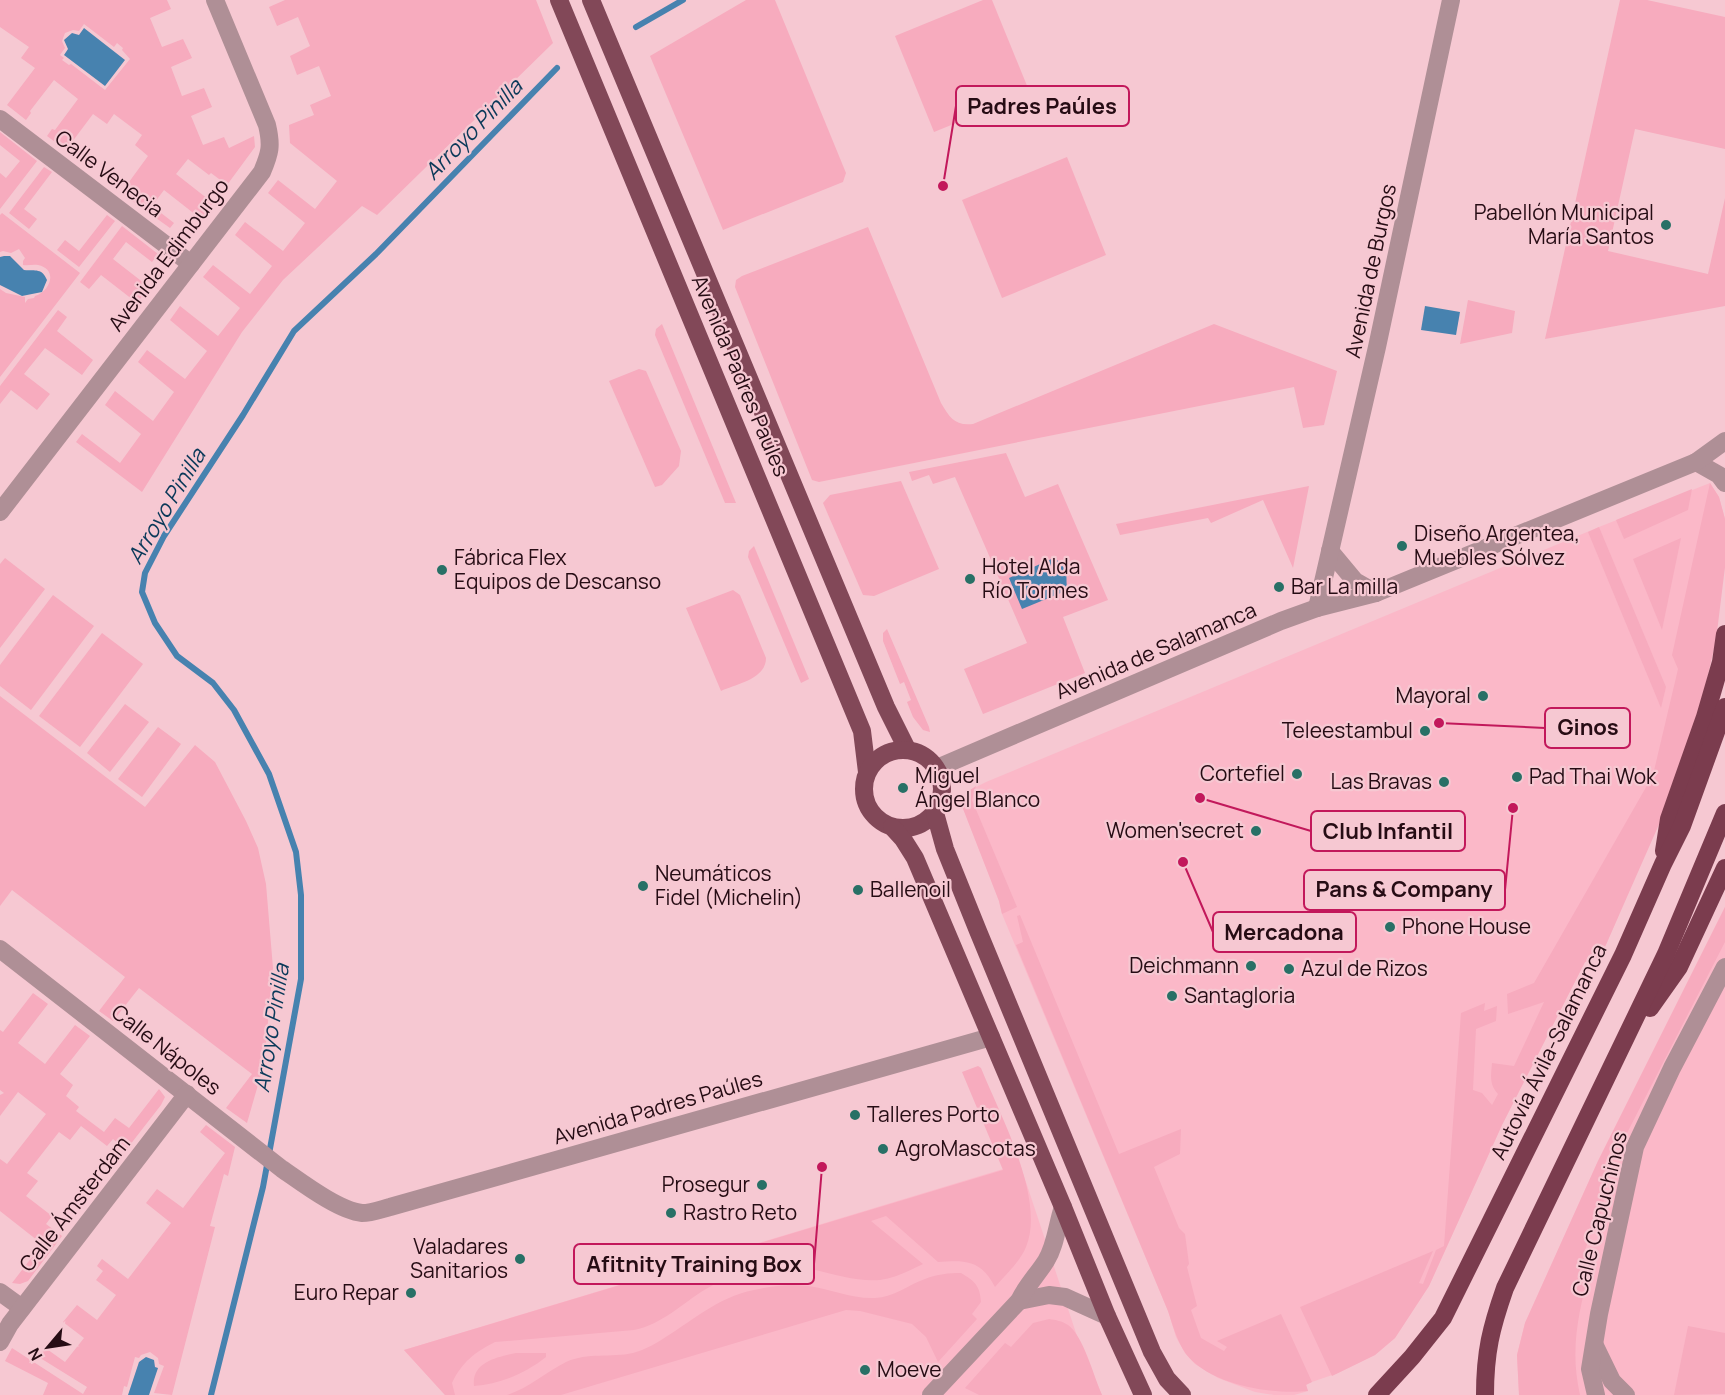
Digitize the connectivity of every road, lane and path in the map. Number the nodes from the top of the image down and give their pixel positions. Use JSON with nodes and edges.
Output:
{"nodes":[{"id":1,"x":215,"y":0,"type":"edge"},
{"id":2,"x":559,"y":0,"type":"edge"},
{"id":3,"x":591,"y":0,"type":"edge"},
{"id":4,"x":1451,"y":0,"type":"edge"},
{"id":5,"x":0,"y":119,"type":"edge"},
{"id":6,"x":191,"y":264,"type":"junction"},
{"id":7,"x":1725,"y":441,"type":"edge"},
{"id":8,"x":1696,"y":462,"type":"junction"},
{"id":9,"x":1725,"y":483,"type":"edge"},
{"id":10,"x":0,"y":512,"type":"edge"},
{"id":11,"x":1330,"y":550,"type":"junction"},
{"id":12,"x":1376,"y":592,"type":"junction"},
{"id":13,"x":1317,"y":608,"type":"junction"},
{"id":14,"x":1725,"y":634,"type":"edge"},
{"id":15,"x":1725,"y":707,"type":"edge"},
{"id":16,"x":907,"y":749,"type":"junction"},
{"id":17,"x":937,"y":768,"type":"junction"},
{"id":18,"x":867,"y":772,"type":"junction"},
{"id":19,"x":934,"y":813,"type":"junction"},
{"id":20,"x":1725,"y":813,"type":"edge"},
{"id":21,"x":892,"y":827,"type":"junction"},
{"id":22,"x":1663,"y":864,"type":"junction"},
{"id":23,"x":1725,"y":868,"type":"edge"},
{"id":24,"x":0,"y":949,"type":"edge"},
{"id":25,"x":1725,"y":967,"type":"edge"},
{"id":26,"x":991,"y":1037,"type":"junction"},
{"id":27,"x":1618,"y":1053,"type":"junction"},
{"id":28,"x":187,"y":1094,"type":"junction"},
{"id":29,"x":336,"y":1204,"type":"joint"},
{"id":30,"x":1063,"y":1207,"type":"junction"},
{"id":31,"x":0,"y":1292,"type":"edge"},
{"id":32,"x":1018,"y":1301,"type":"junction"},
{"id":33,"x":22,"y":1308,"type":"junction"},
{"id":34,"x":1107,"y":1316,"type":"junction"},
{"id":35,"x":5,"y":1320,"type":"edge"},
{"id":36,"x":0,"y":1342,"type":"edge"},
{"id":37,"x":1595,"y":1346,"type":"junction"},
{"id":38,"x":931,"y":1395,"type":"edge"},
{"id":39,"x":1143,"y":1395,"type":"edge"},
{"id":40,"x":1182,"y":1395,"type":"edge"},
{"id":41,"x":1377,"y":1395,"type":"edge"},
{"id":42,"x":1485,"y":1395,"type":"edge"},
{"id":43,"x":1596,"y":1395,"type":"edge"},
{"id":44,"x":1626,"y":1395,"type":"edge"}],
"edges":[{"from":1,"to":6,"type":"street","name":"Avenida Edimburgo"},
{"from":2,"to":18,"type":"highway","name":"Avenida Padres Paúles"},
{"from":3,"to":16,"type":"highway","name":"Avenida Padres Paúles"},
{"from":4,"to":11,"type":"street","name":"Avenida de Burgos"},
{"from":5,"to":6,"type":"street","name":"Calle Venecia"},
{"from":6,"to":10,"type":"street","name":"Avenida Edimburgo"},
{"from":7,"to":8,"type":"street","name":"Avenida de Salamanca"},
{"from":8,"to":9,"type":"street"},
{"from":8,"to":12,"type":"street","name":"Avenida de Salamanca"},
{"from":11,"to":12,"type":"street"},
{"from":11,"to":13,"type":"street","name":"Avenida de Burgos"},
{"from":12,"to":13,"type":"street","name":"Avenida de Salamanca"},
{"from":13,"to":17,"type":"street","name":"Avenida de Salamanca"},
{"from":14,"to":22,"type":"highway"},
{"from":15,"to":22,"type":"highway","name":"Autovía Ávila-Salamanca"},
{"from":16,"to":17,"type":"highway"},
{"from":16,"to":18,"type":"highway"},
{"from":17,"to":19,"type":"highway"},
{"from":18,"to":21,"type":"highway"},
{"from":19,"to":21,"type":"highway"},
{"from":19,"to":40,"type":"highway"},
{"from":20,"to":27,"type":"highway"},
{"from":21,"to":26,"type":"highway"},
{"from":22,"to":41,"type":"highway","name":"Autovía Ávila-Salamanca"},
{"from":23,"to":27,"type":"highway"},
{"from":24,"to":28,"type":"street","name":"Calle Nápoles"},
{"from":25,"to":37,"type":"street","name":"Calle Capuchinos"},
{"from":26,"to":29,"type":"street","name":"Avenida Padres Paúles"},
{"from":26,"to":30,"type":"highway"},
{"from":27,"to":42,"type":"highway"},
{"from":28,"to":29,"type":"street","name":"Calle Nápoles"},
{"from":28,"to":33,"type":"street","name":"Calle Ámsterdam"},
{"from":30,"to":32,"type":"street"},
{"from":30,"to":34,"type":"highway"},
{"from":31,"to":33,"type":"street"},
{"from":32,"to":34,"type":"street"},
{"from":32,"to":38,"type":"street"},
{"from":33,"to":35,"type":"street","name":"Calle Ámsterdam"},
{"from":34,"to":39,"type":"highway"},
{"from":35,"to":36,"type":"street","name":"Calle Ámsterdam"},
{"from":37,"to":43,"type":"street","name":"Calle Capuchinos"},
{"from":37,"to":44,"type":"street"}]}
